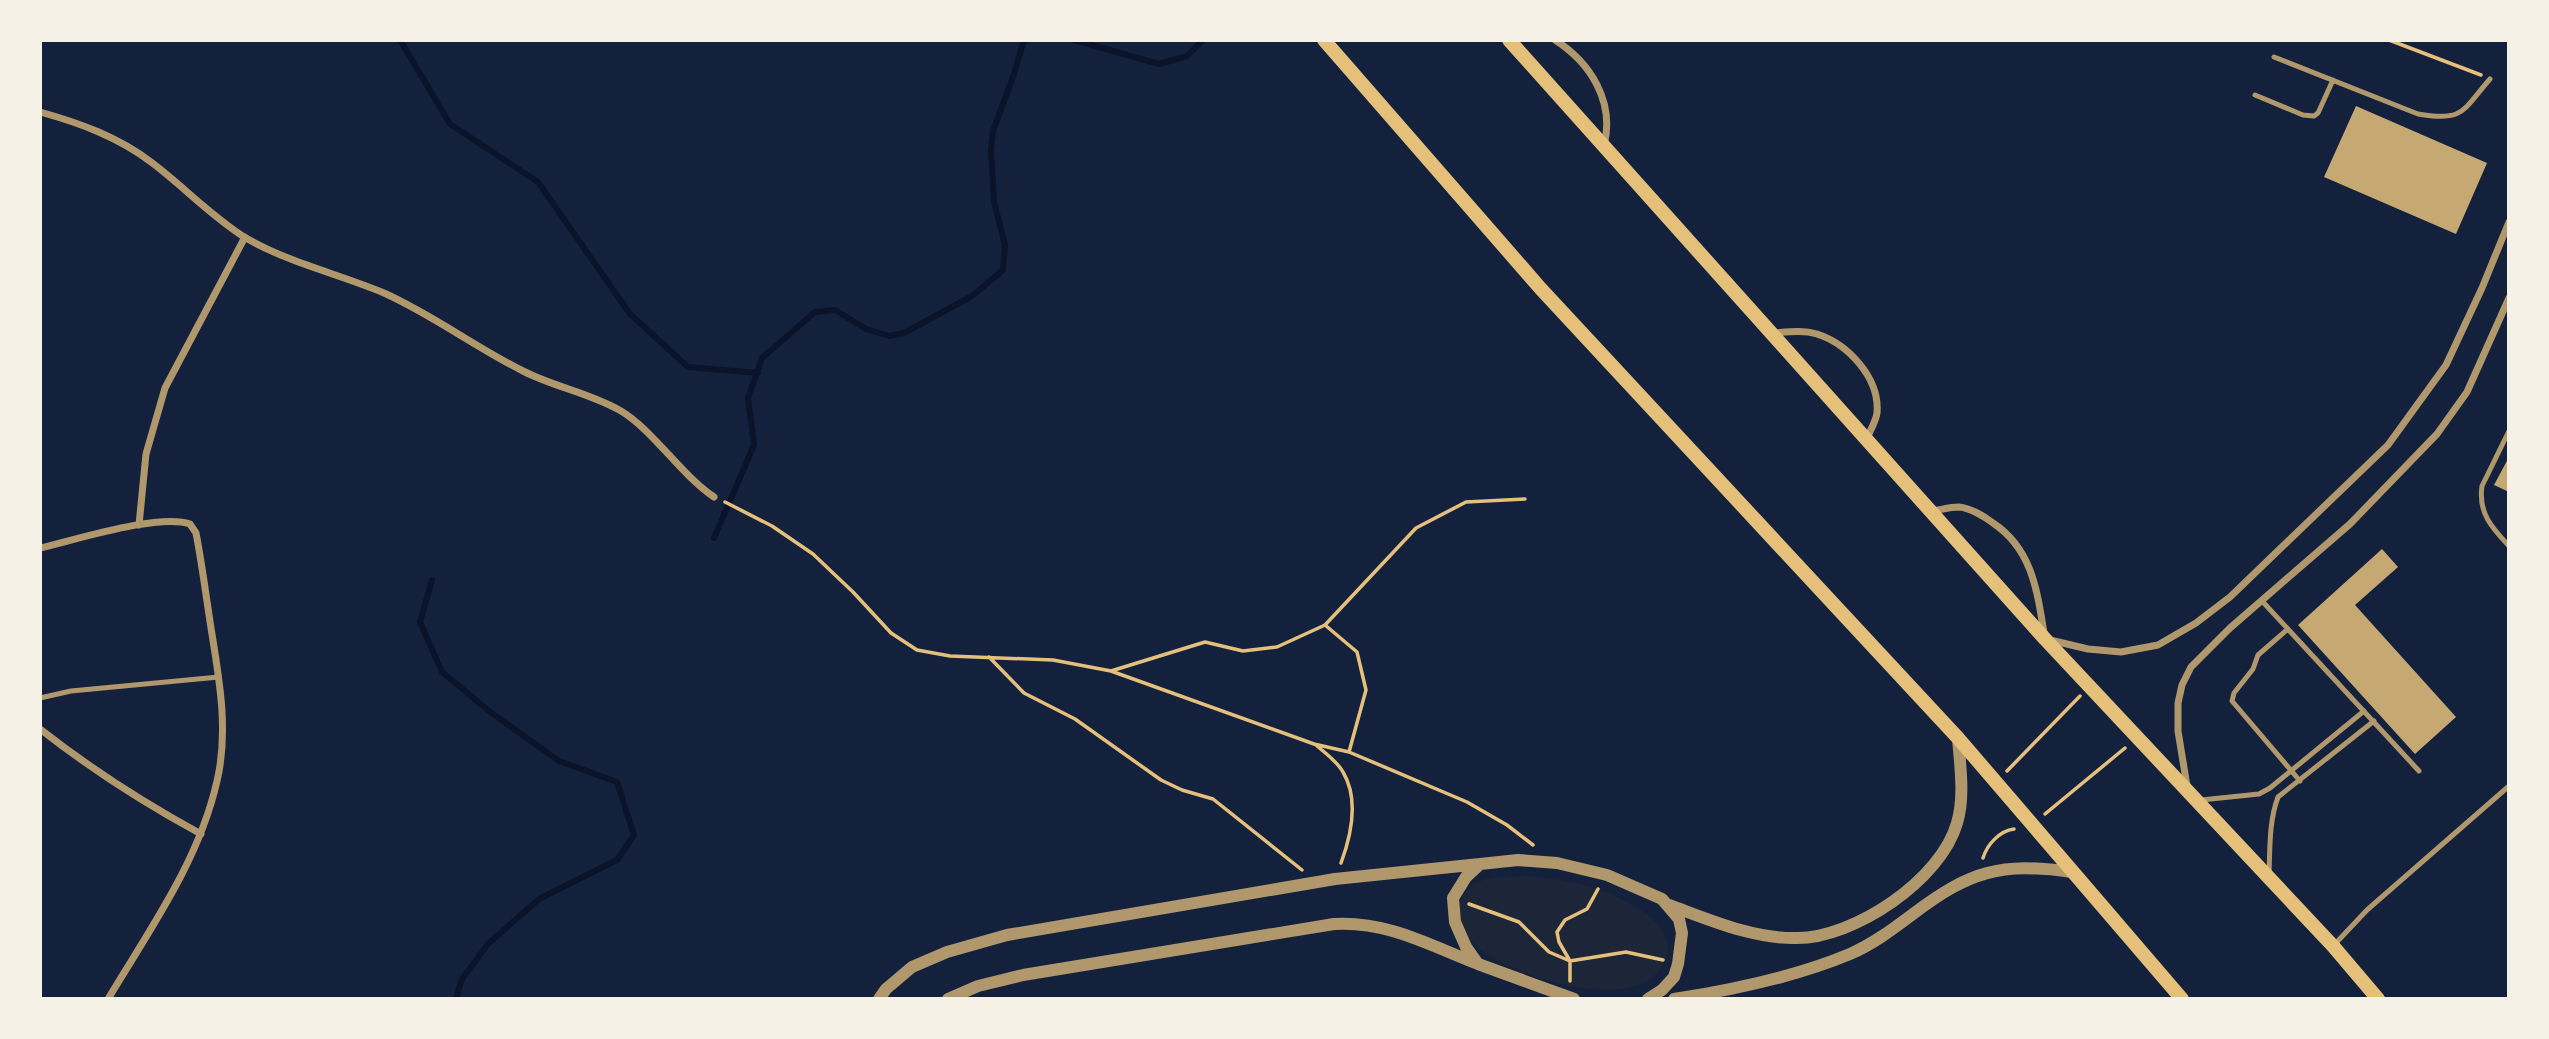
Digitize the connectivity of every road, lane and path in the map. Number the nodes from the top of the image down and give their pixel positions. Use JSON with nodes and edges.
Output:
{"nodes":[{"id":1,"x":1324,"y":40,"type":"edge"},
{"id":2,"x":1509,"y":40,"type":"edge"},
{"id":3,"x":1555,"y":40,"type":"edge"},
{"id":4,"x":2389,"y":40,"type":"edge"},
{"id":5,"x":2274,"y":57,"type":"dead end"},
{"id":6,"x":2490,"y":79,"type":"joint"},
{"id":7,"x":2333,"y":80,"type":"junction"},
{"id":8,"x":2255,"y":95,"type":"dead end"},
{"id":9,"x":40,"y":112,"type":"edge"},
{"id":10,"x":1604,"y":146,"type":"junction"},
{"id":11,"x":2509,"y":222,"type":"edge"},
{"id":12,"x":245,"y":237,"type":"junction"},
{"id":13,"x":2509,"y":298,"type":"edge"},
{"id":14,"x":1772,"y":334,"type":"junction"},
{"id":15,"x":2509,"y":430,"type":"edge"},
{"id":16,"x":1867,"y":439,"type":"junction"},
{"id":17,"x":714,"y":497,"type":"joint"},
{"id":18,"x":1525,"y":499,"type":"dead end"},
{"id":19,"x":1931,"y":511,"type":"junction"},
{"id":20,"x":139,"y":525,"type":"junction"},
{"id":21,"x":2508,"y":544,"type":"edge"},
{"id":22,"x":40,"y":548,"type":"edge"},
{"id":23,"x":2262,"y":601,"type":"junction"},
{"id":24,"x":1325,"y":625,"type":"junction"},
{"id":25,"x":2288,"y":628,"type":"junction"},
{"id":26,"x":2045,"y":639,"type":"junction"},
{"id":27,"x":989,"y":657,"type":"junction"},
{"id":28,"x":1111,"y":671,"type":"junction"},
{"id":29,"x":219,"y":677,"type":"junction"},
{"id":30,"x":2089,"y":686,"type":"junction"},
{"id":31,"x":40,"y":698,"type":"edge"},
{"id":32,"x":2364,"y":711,"type":"junction"},
{"id":33,"x":2374,"y":722,"type":"junction"},
{"id":34,"x":40,"y":729,"type":"edge"},
{"id":35,"x":2137,"y":737,"type":"junction"},
{"id":36,"x":1958,"y":738,"type":"junction"},
{"id":37,"x":2328,"y":740,"type":"junction"},
{"id":38,"x":1314,"y":744,"type":"junction"},
{"id":39,"x":2337,"y":751,"type":"junction"},
{"id":40,"x":1349,"y":752,"type":"junction"},
{"id":41,"x":2291,"y":771,"type":"junction"},
{"id":42,"x":2419,"y":771,"type":"dead end"},
{"id":43,"x":2300,"y":781,"type":"junction"},
{"id":44,"x":1995,"y":782,"type":"junction"},
{"id":45,"x":2509,"y":786,"type":"edge"},
{"id":46,"x":2192,"y":795,"type":"junction"},
{"id":47,"x":2032,"y":825,"type":"junction"},
{"id":48,"x":201,"y":834,"type":"junction"},
{"id":49,"x":1557,"y":863,"type":"junction"},
{"id":50,"x":1480,"y":864,"type":"junction"},
{"id":51,"x":2072,"y":872,"type":"junction"},
{"id":52,"x":1981,"y":874,"type":"junction"},
{"id":53,"x":1607,"y":875,"type":"junction"},
{"id":54,"x":1335,"y":879,"type":"junction"},
{"id":55,"x":2269,"y":879,"type":"junction"},
{"id":56,"x":1317,"y":883,"type":"junction"},
{"id":57,"x":1453,"y":898,"type":"junction"},
{"id":58,"x":1668,"y":905,"type":"junction"},
{"id":59,"x":2333,"y":947,"type":"junction"},
{"id":60,"x":1570,"y":961,"type":"junction"},
{"id":61,"x":1478,"y":964,"type":"junction"},
{"id":62,"x":1678,"y":964,"type":"junction"},
{"id":63,"x":1573,"y":998,"type":"edge"},
{"id":64,"x":108,"y":999,"type":"edge"},
{"id":65,"x":879,"y":999,"type":"edge"},
{"id":66,"x":948,"y":999,"type":"edge"},
{"id":67,"x":1648,"y":999,"type":"edge"},
{"id":68,"x":1674,"y":999,"type":"edge"},
{"id":69,"x":2182,"y":999,"type":"edge"},
{"id":70,"x":2378,"y":999,"type":"edge"}],
"edges":[{"from":1,"to":36,"type":"main road"},
{"from":2,"to":10,"type":"main road"},
{"from":3,"to":10,"type":"street"},
{"from":4,"to":6,"type":"path"},
{"from":5,"to":7,"type":"lane"},
{"from":6,"to":7,"type":"lane"},
{"from":7,"to":8,"type":"lane"},
{"from":9,"to":12,"type":"street"},
{"from":10,"to":14,"type":"main road"},
{"from":11,"to":26,"type":"street"},
{"from":12,"to":17,"type":"street"},
{"from":12,"to":20,"type":"street"},
{"from":13,"to":23,"type":"street"},
{"from":14,"to":16,"type":"main road"},
{"from":14,"to":16,"type":"street"},
{"from":15,"to":21,"type":"lane"},
{"from":16,"to":19,"type":"main road"},
{"from":17,"to":27,"type":"path"},
{"from":18,"to":24,"type":"path"},
{"from":19,"to":26,"type":"main road"},
{"from":19,"to":26,"type":"street"},
{"from":20,"to":22,"type":"street"},
{"from":20,"to":29,"type":"street"},
{"from":23,"to":25,"type":"lane"},
{"from":23,"to":46,"type":"street"},
{"from":24,"to":28,"type":"path"},
{"from":24,"to":40,"type":"path"},
{"from":25,"to":32,"type":"lane"},
{"from":25,"to":41,"type":"lane"},
{"from":26,"to":30,"type":"main road"},
{"from":27,"to":28,"type":"path"},
{"from":27,"to":56,"type":"path"},
{"from":28,"to":38,"type":"path"},
{"from":29,"to":31,"type":"lane"},
{"from":29,"to":48,"type":"street"},
{"from":30,"to":35,"type":"main road"},
{"from":30,"to":44,"type":"path"},
{"from":32,"to":33,"type":"lane"},
{"from":32,"to":37,"type":"lane"},
{"from":33,"to":39,"type":"lane"},
{"from":33,"to":42,"type":"lane"},
{"from":34,"to":48,"type":"street"},
{"from":35,"to":46,"type":"main road"},
{"from":35,"to":47,"type":"path"},
{"from":36,"to":44,"type":"main road"},
{"from":36,"to":58,"type":"street"},
{"from":37,"to":39,"type":"lane"},
{"from":37,"to":41,"type":"lane"},
{"from":38,"to":40,"type":"path"},
{"from":38,"to":54,"type":"path"},
{"from":39,"to":43,"type":"lane"},
{"from":40,"to":49,"type":"path"},
{"from":41,"to":43,"type":"lane"},
{"from":41,"to":46,"type":"lane"},
{"from":43,"to":55,"type":"lane"},
{"from":44,"to":47,"type":"main road"},
{"from":45,"to":59,"type":"lane"},
{"from":46,"to":55,"type":"main road"},
{"from":47,"to":51,"type":"main road"},
{"from":47,"to":52,"type":"path"},
{"from":48,"to":64,"type":"street"},
{"from":49,"to":50,"type":"street"},
{"from":49,"to":53,"type":"street"},
{"from":50,"to":54,"type":"street"},
{"from":50,"to":57,"type":"street"},
{"from":51,"to":52,"type":"street"},
{"from":51,"to":69,"type":"main road"},
{"from":52,"to":68,"type":"street"},
{"from":53,"to":58,"type":"street"},
{"from":53,"to":60,"type":"path"},
{"from":54,"to":56,"type":"street"},
{"from":55,"to":59,"type":"main road"},
{"from":56,"to":65,"type":"street"},
{"from":57,"to":60,"type":"path"},
{"from":57,"to":61,"type":"street"},
{"from":58,"to":62,"type":"street"},
{"from":59,"to":70,"type":"main road"},
{"from":60,"to":62,"type":"path"},
{"from":60,"to":63,"type":"path"},
{"from":61,"to":63,"type":"street"},
{"from":61,"to":66,"type":"street"},
{"from":62,"to":67,"type":"street"}]}
